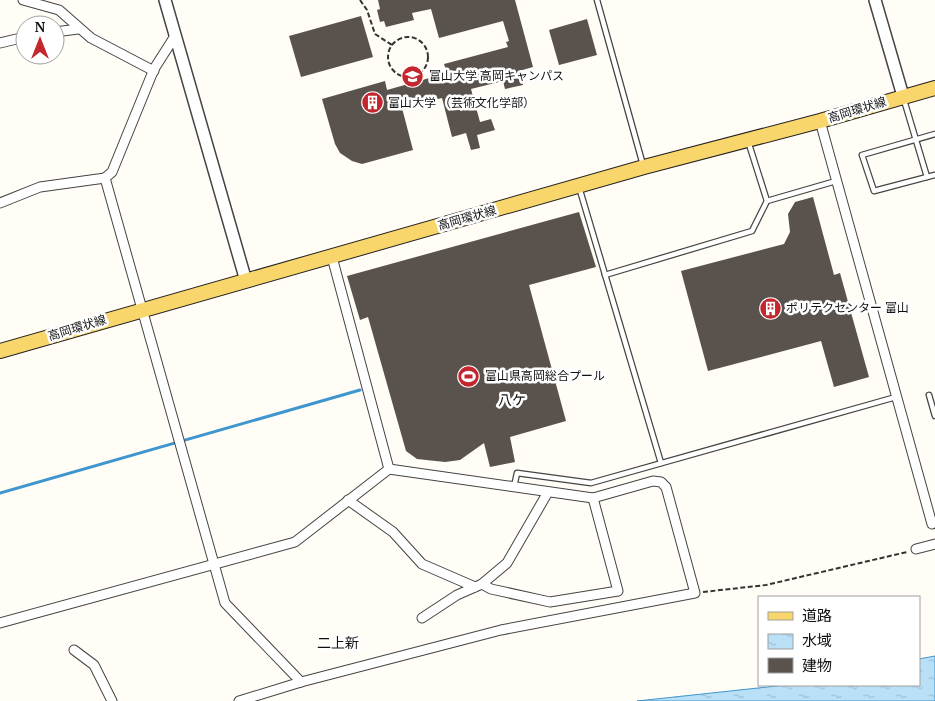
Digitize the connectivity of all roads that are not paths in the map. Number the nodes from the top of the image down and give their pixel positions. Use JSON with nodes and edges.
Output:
{"nodes":[{"id":1,"x":23,"y":0,"type":"edge"},
{"id":2,"x":165,"y":0,"type":"edge"},
{"id":3,"x":597,"y":0,"type":"edge"},
{"id":4,"x":875,"y":0,"type":"edge"},
{"id":5,"x":78,"y":29,"type":"junction"},
{"id":6,"x":65,"y":31,"type":"edge"},
{"id":7,"x":175,"y":36,"type":"junction"},
{"id":8,"x":15,"y":39,"type":"edge"},
{"id":9,"x":0,"y":43,"type":"edge"},
{"id":10,"x":154,"y":71,"type":"junction"},
{"id":11,"x":935,"y":88,"type":"edge"},
{"id":12,"x":903,"y":96,"type":"junction"},
{"id":13,"x":820,"y":121,"type":"junction"},
{"id":14,"x":935,"y":134,"type":"edge"},
{"id":15,"x":747,"y":140,"type":"junction"},
{"id":16,"x":916,"y":140,"type":"junction"},
{"id":17,"x":644,"y":166,"type":"junction"},
{"id":18,"x":935,"y":174,"type":"edge"},
{"id":19,"x":927,"y":177,"type":"junction"},
{"id":20,"x":105,"y":178,"type":"junction"},
{"id":21,"x":836,"y":181,"type":"junction"},
{"id":22,"x":578,"y":186,"type":"junction"},
{"id":23,"x":767,"y":201,"type":"junction"},
{"id":24,"x":0,"y":203,"type":"edge"},
{"id":25,"x":332,"y":257,"type":"junction"},
{"id":26,"x":605,"y":275,"type":"junction"},
{"id":27,"x":246,"y":281,"type":"junction"},
{"id":28,"x":141,"y":309,"type":"junction"},
{"id":29,"x":0,"y":351,"type":"edge"},
{"id":30,"x":929,"y":394,"type":"dead end"},
{"id":31,"x":897,"y":397,"type":"junction"},
{"id":32,"x":935,"y":415,"type":"edge"},
{"id":33,"x":661,"y":463,"type":"junction"},
{"id":34,"x":389,"y":469,"type":"junction"},
{"id":35,"x":514,"y":487,"type":"junction"},
{"id":36,"x":548,"y":492,"type":"junction"},
{"id":37,"x":593,"y":498,"type":"junction"},
{"id":38,"x":348,"y":500,"type":"junction"},
{"id":39,"x":932,"y":524,"type":"dead end"},
{"id":40,"x":935,"y":544,"type":"edge"},
{"id":41,"x":916,"y":549,"type":"road end"},
{"id":42,"x":213,"y":564,"type":"junction"},
{"id":43,"x":479,"y":585,"type":"junction"},
{"id":44,"x":422,"y":618,"type":"dead end"},
{"id":45,"x":0,"y":624,"type":"edge"},
{"id":46,"x":74,"y":650,"type":"dead end"},
{"id":47,"x":301,"y":682,"type":"junction"},
{"id":48,"x":112,"y":701,"type":"edge"},
{"id":49,"x":239,"y":701,"type":"edge"}],
"edges":[{"from":1,"to":5,"type":"street"},
{"from":2,"to":7,"type":"street"},
{"from":3,"to":17,"type":"lane"},
{"from":4,"to":12,"type":"street"},
{"from":5,"to":6,"type":"street"},
{"from":5,"to":10,"type":"street"},
{"from":7,"to":10,"type":"street"},
{"from":7,"to":27,"type":"street"},
{"from":8,"to":9,"type":"street"},
{"from":10,"to":20,"type":"street"},
{"from":11,"to":12,"type":"main road","name":"高岡環状線"},
{"from":12,"to":13,"type":"main road","name":"高岡環状線"},
{"from":12,"to":16,"type":"lane"},
{"from":13,"to":15,"type":"main road","name":"高岡環状線"},
{"from":13,"to":21,"type":"street"},
{"from":14,"to":16,"type":"lane"},
{"from":15,"to":17,"type":"main road","name":"高岡環状線"},
{"from":15,"to":23,"type":"lane"},
{"from":16,"to":19,"type":"lane"},
{"from":16,"to":19,"type":"lane"},
{"from":17,"to":22,"type":"main road","name":"高岡環状線"},
{"from":18,"to":19,"type":"lane"},
{"from":20,"to":24,"type":"street"},
{"from":20,"to":28,"type":"street"},
{"from":21,"to":23,"type":"lane"},
{"from":21,"to":31,"type":"street"},
{"from":22,"to":25,"type":"main road","name":"高岡環状線"},
{"from":22,"to":26,"type":"lane"},
{"from":23,"to":26,"type":"lane"},
{"from":25,"to":27,"type":"main road","name":"高岡環状線"},
{"from":25,"to":34,"type":"street"},
{"from":26,"to":33,"type":"lane"},
{"from":27,"to":28,"type":"main road","name":"高岡環状線"},
{"from":28,"to":29,"type":"main road","name":"高岡環状線"},
{"from":28,"to":42,"type":"street"},
{"from":30,"to":32,"type":"lane"},
{"from":31,"to":33,"type":"lane"},
{"from":31,"to":39,"type":"street"},
{"from":33,"to":35,"type":"lane"},
{"from":34,"to":35,"type":"street"},
{"from":34,"to":38,"type":"street"},
{"from":35,"to":36,"type":"street"},
{"from":36,"to":37,"type":"street"},
{"from":36,"to":43,"type":"street"},
{"from":37,"to":43,"type":"street"},
{"from":37,"to":47,"type":"street"},
{"from":38,"to":42,"type":"street"},
{"from":38,"to":43,"type":"street"},
{"from":40,"to":41,"type":"street"},
{"from":42,"to":45,"type":"street"},
{"from":42,"to":47,"type":"street"},
{"from":43,"to":44,"type":"street"},
{"from":46,"to":48,"type":"street"},
{"from":47,"to":49,"type":"street"}]}
